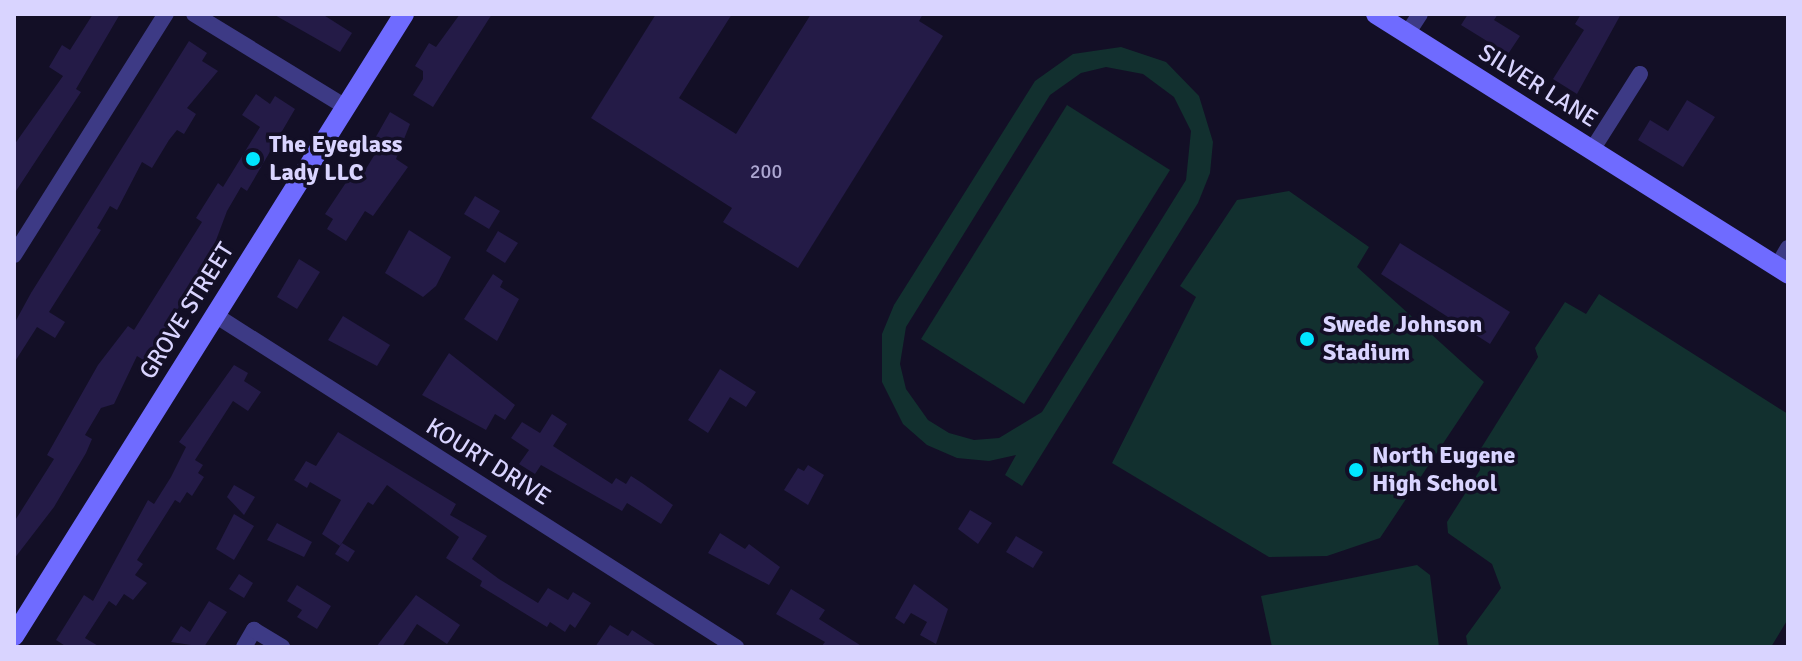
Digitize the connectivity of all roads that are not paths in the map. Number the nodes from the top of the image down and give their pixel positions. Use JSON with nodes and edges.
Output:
{"nodes":[{"id":1,"x":166,"y":14,"type":"edge"},
{"id":2,"x":194,"y":14,"type":"edge"},
{"id":3,"x":404,"y":14,"type":"edge"},
{"id":4,"x":1376,"y":14,"type":"edge"},
{"id":5,"x":1420,"y":14,"type":"edge"},
{"id":6,"x":1407,"y":34,"type":"junction"},
{"id":7,"x":1640,"y":74,"type":"dead end"},
{"id":8,"x":346,"y":107,"type":"junction"},
{"id":9,"x":1592,"y":150,"type":"junction"},
{"id":10,"x":1788,"y":248,"type":"edge"},
{"id":11,"x":14,"y":255,"type":"edge"},
{"id":12,"x":1782,"y":270,"type":"edge"},
{"id":13,"x":215,"y":315,"type":"junction"},
{"id":14,"x":15,"y":630,"type":"edge"},
{"id":15,"x":244,"y":647,"type":"edge"},
{"id":16,"x":282,"y":647,"type":"edge"},
{"id":17,"x":736,"y":647,"type":"edge"}],
"edges":[{"from":1,"to":11,"type":"street"},
{"from":2,"to":8,"type":"street"},
{"from":3,"to":8,"type":"street","name":"GROVE STREET"},
{"from":4,"to":6,"type":"street","name":"SILVER LANE"},
{"from":5,"to":6,"type":"street"},
{"from":6,"to":9,"type":"street","name":"SILVER LANE"},
{"from":7,"to":9,"type":"street","name":"SILVER LANE"},
{"from":8,"to":13,"type":"street","name":"GROVE STREET"},
{"from":9,"to":12,"type":"street","name":"SILVER LANE"},
{"from":10,"to":12,"type":"street"},
{"from":13,"to":14,"type":"street","name":"GROVE STREET"},
{"from":13,"to":17,"type":"street","name":"KOURT DRIVE"},
{"from":15,"to":16,"type":"street"}]}
